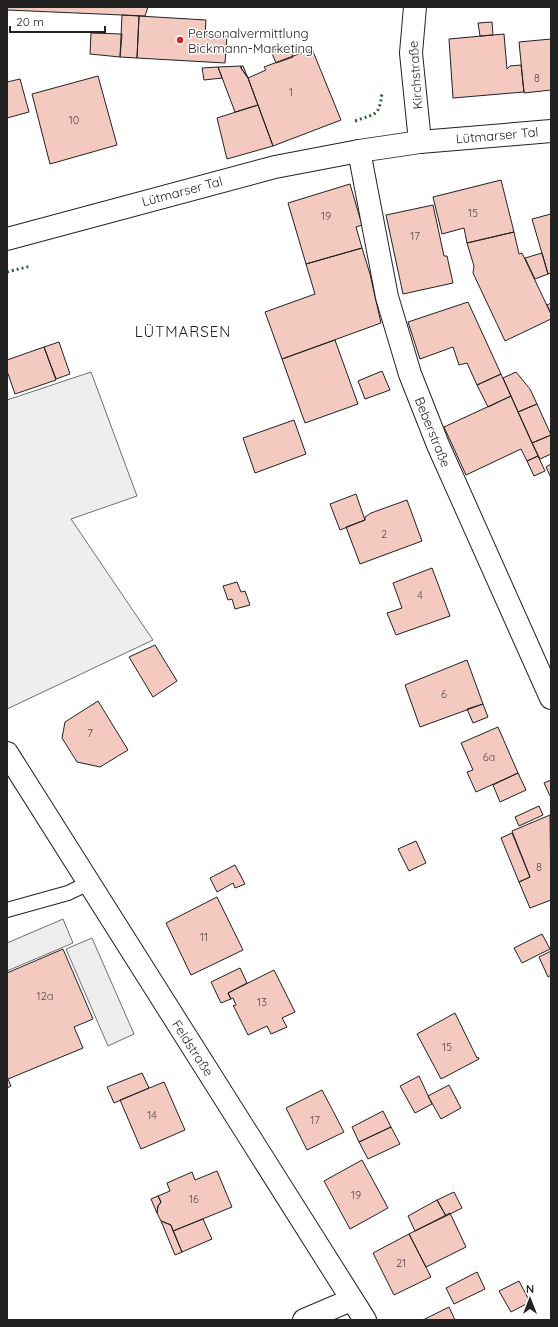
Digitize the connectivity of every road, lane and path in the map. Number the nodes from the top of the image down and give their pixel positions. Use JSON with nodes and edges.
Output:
{"nodes":[{"id":1,"x":415,"y":7,"type":"edge"},
{"id":2,"x":551,"y":130,"type":"edge"},
{"id":3,"x":420,"y":142,"type":"junction"},
{"id":4,"x":359,"y":151,"type":"junction"},
{"id":5,"x":7,"y":239,"type":"edge"},
{"id":6,"x":551,"y":698,"type":"edge"},
{"id":7,"x":7,"y":753,"type":"edge"},
{"id":8,"x":14,"y":779,"type":"edge"},
{"id":9,"x":89,"y":883,"type":"junction"},
{"id":10,"x":7,"y":910,"type":"edge"},
{"id":11,"x":351,"y":1300,"type":"junction"},
{"id":12,"x":304,"y":1320,"type":"edge"},
{"id":13,"x":365,"y":1320,"type":"edge"}],
"edges":[{"from":1,"to":3,"type":"street","name":"Kirchstraße"},
{"from":2,"to":3,"type":"street","name":"Lütmarser Tal"},
{"from":3,"to":4,"type":"street","name":"Lütmarser Tal"},
{"from":4,"to":5,"type":"street","name":"Lütmarser Tal"},
{"from":4,"to":6,"type":"street","name":"Beberstraße"},
{"from":7,"to":8,"type":"street","name":"Feldstraße"},
{"from":8,"to":9,"type":"street","name":"Feldstraße"},
{"from":9,"to":10,"type":"lane"},
{"from":9,"to":11,"type":"street","name":"Feldstraße"},
{"from":11,"to":12,"type":"street"},
{"from":11,"to":13,"type":"street","name":"Feldstraße"}]}
